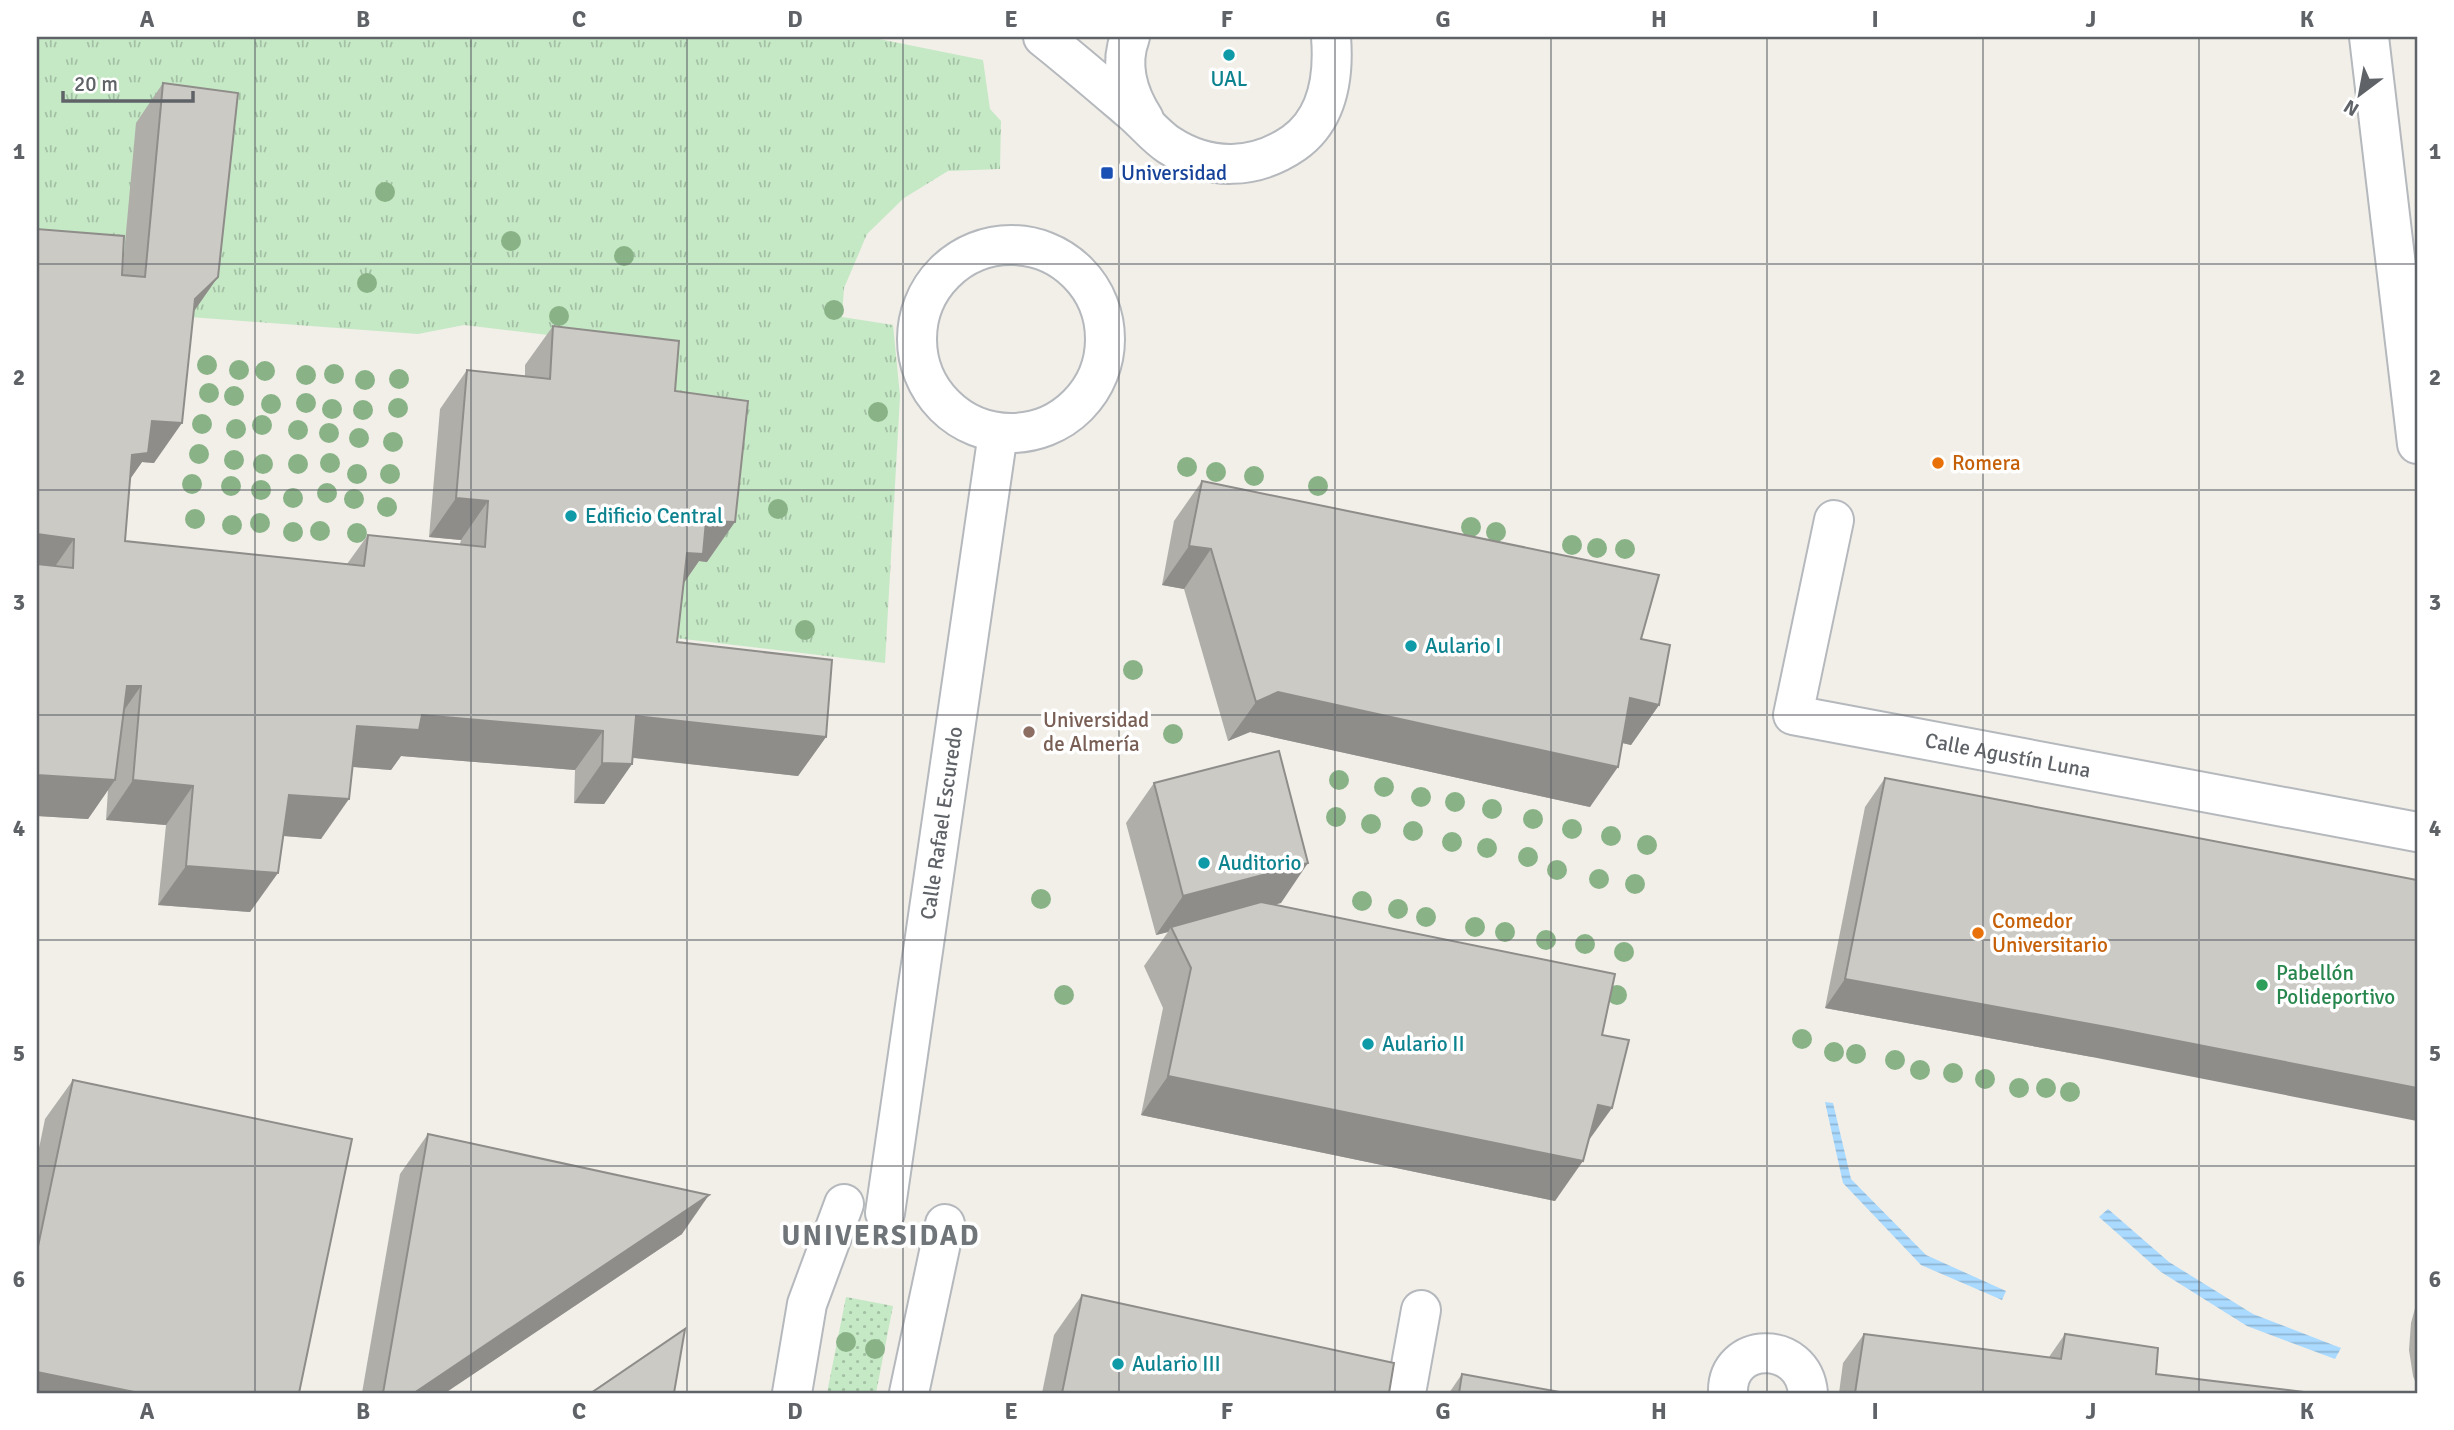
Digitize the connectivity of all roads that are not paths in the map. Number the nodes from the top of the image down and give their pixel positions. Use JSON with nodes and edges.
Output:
{"nodes":[{"id":1,"x":1045,"y":37,"type":"edge"},
{"id":2,"x":1130,"y":37,"type":"edge"},
{"id":3,"x":2369,"y":37,"type":"edge"},
{"id":4,"x":1339,"y":46,"type":"edge"},
{"id":5,"x":1147,"y":124,"type":"junction"},
{"id":6,"x":998,"y":433,"type":"junction"},
{"id":7,"x":2417,"y":444,"type":"edge"},
{"id":8,"x":1834,"y":520,"type":"dead end"},
{"id":9,"x":2417,"y":832,"type":"edge"},
{"id":10,"x":844,"y":1204,"type":"dead end"},
{"id":11,"x":886,"y":1213,"type":"dead end"},
{"id":12,"x":944,"y":1224,"type":"dead end"},
{"id":13,"x":1421,"y":1310,"type":"dead end"},
{"id":14,"x":792,"y":1393,"type":"edge"},
{"id":15,"x":909,"y":1393,"type":"edge"},
{"id":16,"x":1406,"y":1393,"type":"edge"},
{"id":17,"x":1728,"y":1393,"type":"edge"},
{"id":18,"x":1808,"y":1393,"type":"edge"}],
"edges":[{"from":1,"to":5,"type":"street"},
{"from":2,"to":5,"type":"street"},
{"from":3,"to":7,"type":"street"},
{"from":4,"to":5,"type":"street"},
{"from":6,"to":6,"type":"street"},
{"from":6,"to":11,"type":"street","name":"Calle Rafael Escuredo"},
{"from":8,"to":9,"type":"street","name":"Calle Agustín Luna"},
{"from":10,"to":14,"type":"street"},
{"from":12,"to":15,"type":"street"},
{"from":13,"to":16,"type":"street"},
{"from":17,"to":18,"type":"street"}]}
